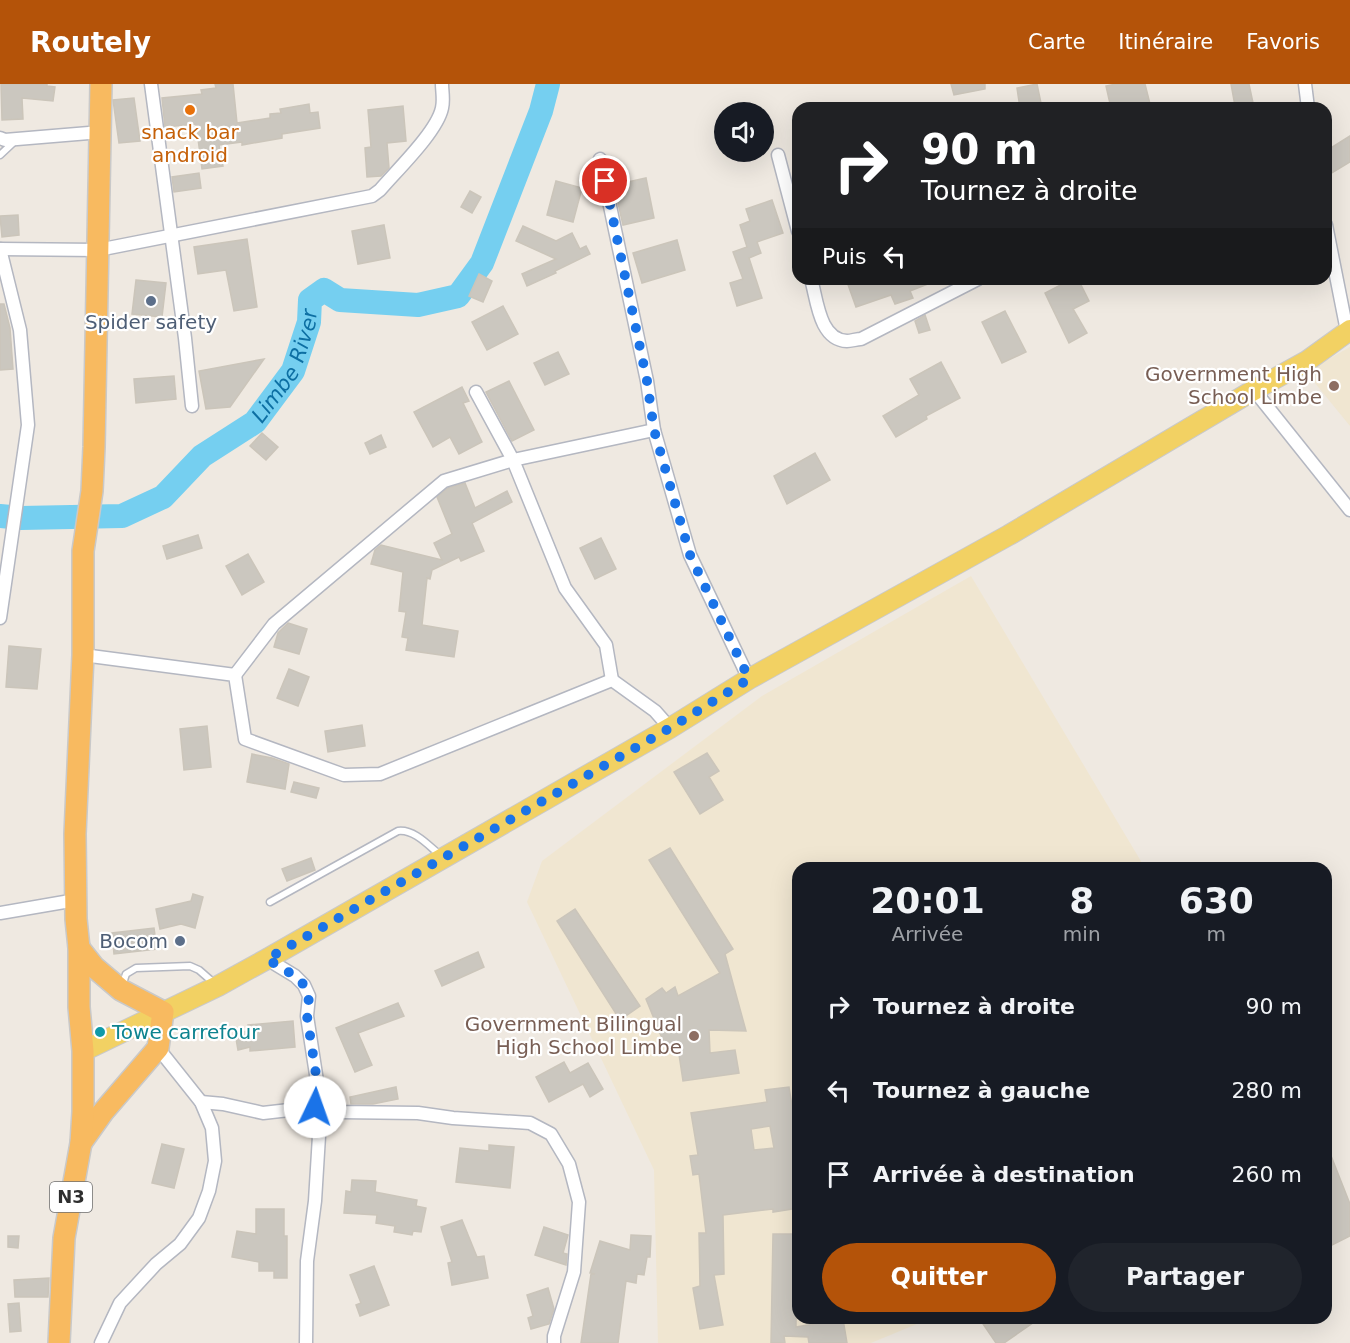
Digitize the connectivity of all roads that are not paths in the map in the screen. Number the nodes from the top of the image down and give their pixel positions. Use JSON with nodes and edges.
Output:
{"nodes":[{"id":1,"x":101,"y":84,"type":"edge"},
{"id":2,"x":151,"y":84,"type":"edge"},
{"id":3,"x":442,"y":84,"type":"edge"},
{"id":4,"x":1305,"y":84,"type":"edge"},
{"id":5,"x":1307,"y":102,"type":"edge"},
{"id":6,"x":100,"y":132,"type":"junction"},
{"id":7,"x":0,"y":138,"type":"edge"},
{"id":8,"x":17,"y":140,"type":"junction"},
{"id":9,"x":778,"y":155,"type":"dead end"},
{"id":10,"x":0,"y":156,"type":"edge"},
{"id":11,"x":600,"y":159,"type":"dead end"},
{"id":12,"x":792,"y":208,"type":"edge"},
{"id":13,"x":172,"y":236,"type":"junction"},
{"id":14,"x":0,"y":249,"type":"edge"},
{"id":15,"x":98,"y":250,"type":"junction"},
{"id":16,"x":1332,"y":254,"type":"edge"},
{"id":17,"x":813,"y":285,"type":"edge"},
{"id":18,"x":966,"y":285,"type":"edge"},
{"id":19,"x":1348,"y":330,"type":"edge"},
{"id":20,"x":1254,"y":390,"type":"junction"},
{"id":21,"x":476,"y":392,"type":"dead end"},
{"id":22,"x":192,"y":406,"type":"dead end"},
{"id":23,"x":654,"y":430,"type":"junction"},
{"id":24,"x":513,"y":460,"type":"junction"},
{"id":25,"x":1350,"y":510,"type":"edge"},
{"id":26,"x":0,"y":618,"type":"edge"},
{"id":27,"x":83,"y":655,"type":"junction"},
{"id":28,"x":235,"y":675,"type":"junction"},
{"id":29,"x":749,"y":679,"type":"junction"},
{"id":30,"x":612,"y":681,"type":"junction"},
{"id":31,"x":670,"y":728,"type":"junction"},
{"id":32,"x":443,"y":857,"type":"junction"},
{"id":33,"x":76,"y":900,"type":"junction"},
{"id":34,"x":270,"y":902,"type":"dead end"},
{"id":35,"x":0,"y":913,"type":"edge"},
{"id":36,"x":79,"y":948,"type":"junction"},
{"id":37,"x":267,"y":959,"type":"junction"},
{"id":38,"x":218,"y":986,"type":"junction"},
{"id":39,"x":121,"y":990,"type":"junction"},
{"id":40,"x":163,"y":1012,"type":"junction"},
{"id":41,"x":158,"y":1047,"type":"junction"},
{"id":42,"x":83,"y":1051,"type":"junction"},
{"id":43,"x":201,"y":1102,"type":"junction"},
{"id":44,"x":315,"y":1107,"type":"junction"},
{"id":45,"x":81,"y":1143,"type":"junction"},
{"id":46,"x":58,"y":1343,"type":"edge"},
{"id":47,"x":101,"y":1343,"type":"edge"},
{"id":48,"x":306,"y":1343,"type":"edge"},
{"id":49,"x":554,"y":1343,"type":"edge"}],
"edges":[{"from":1,"to":6,"type":"highway"},
{"from":2,"to":13,"type":"street"},
{"from":3,"to":13,"type":"street"},
{"from":4,"to":5,"type":"street"},
{"from":6,"to":8,"type":"street"},
{"from":6,"to":15,"type":"highway"},
{"from":7,"to":8,"type":"street"},
{"from":8,"to":10,"type":"lane"},
{"from":9,"to":12,"type":"street"},
{"from":11,"to":23,"type":"street"},
{"from":13,"to":15,"type":"street"},
{"from":13,"to":22,"type":"street"},
{"from":14,"to":15,"type":"street"},
{"from":14,"to":26,"type":"street"},
{"from":15,"to":27,"type":"highway"},
{"from":16,"to":19,"type":"street"},
{"from":17,"to":18,"type":"street"},
{"from":19,"to":20,"type":"main road"},
{"from":20,"to":25,"type":"street"},
{"from":20,"to":29,"type":"main road"},
{"from":21,"to":24,"type":"street"},
{"from":23,"to":24,"type":"street"},
{"from":23,"to":29,"type":"street"},
{"from":24,"to":28,"type":"street"},
{"from":24,"to":30,"type":"street"},
{"from":27,"to":28,"type":"street"},
{"from":27,"to":33,"type":"highway"},
{"from":28,"to":30,"type":"street"},
{"from":29,"to":31,"type":"main road"},
{"from":30,"to":31,"type":"street"},
{"from":31,"to":32,"type":"main road"},
{"from":32,"to":34,"type":"lane"},
{"from":32,"to":37,"type":"main road"},
{"from":33,"to":35,"type":"street"},
{"from":33,"to":36,"type":"highway"},
{"from":36,"to":39,"type":"highway"},
{"from":36,"to":42,"type":"highway"},
{"from":37,"to":38,"type":"main road"},
{"from":37,"to":44,"type":"street"},
{"from":38,"to":39,"type":"lane"},
{"from":38,"to":40,"type":"main road"},
{"from":39,"to":40,"type":"highway"},
{"from":40,"to":41,"type":"highway"},
{"from":40,"to":42,"type":"main road"},
{"from":41,"to":43,"type":"street"},
{"from":41,"to":45,"type":"highway"},
{"from":42,"to":45,"type":"highway","number":"N3"},
{"from":43,"to":44,"type":"street"},
{"from":43,"to":47,"type":"street"},
{"from":44,"to":48,"type":"street"},
{"from":44,"to":49,"type":"street"},
{"from":45,"to":46,"type":"highway","number":"N3"}]}
